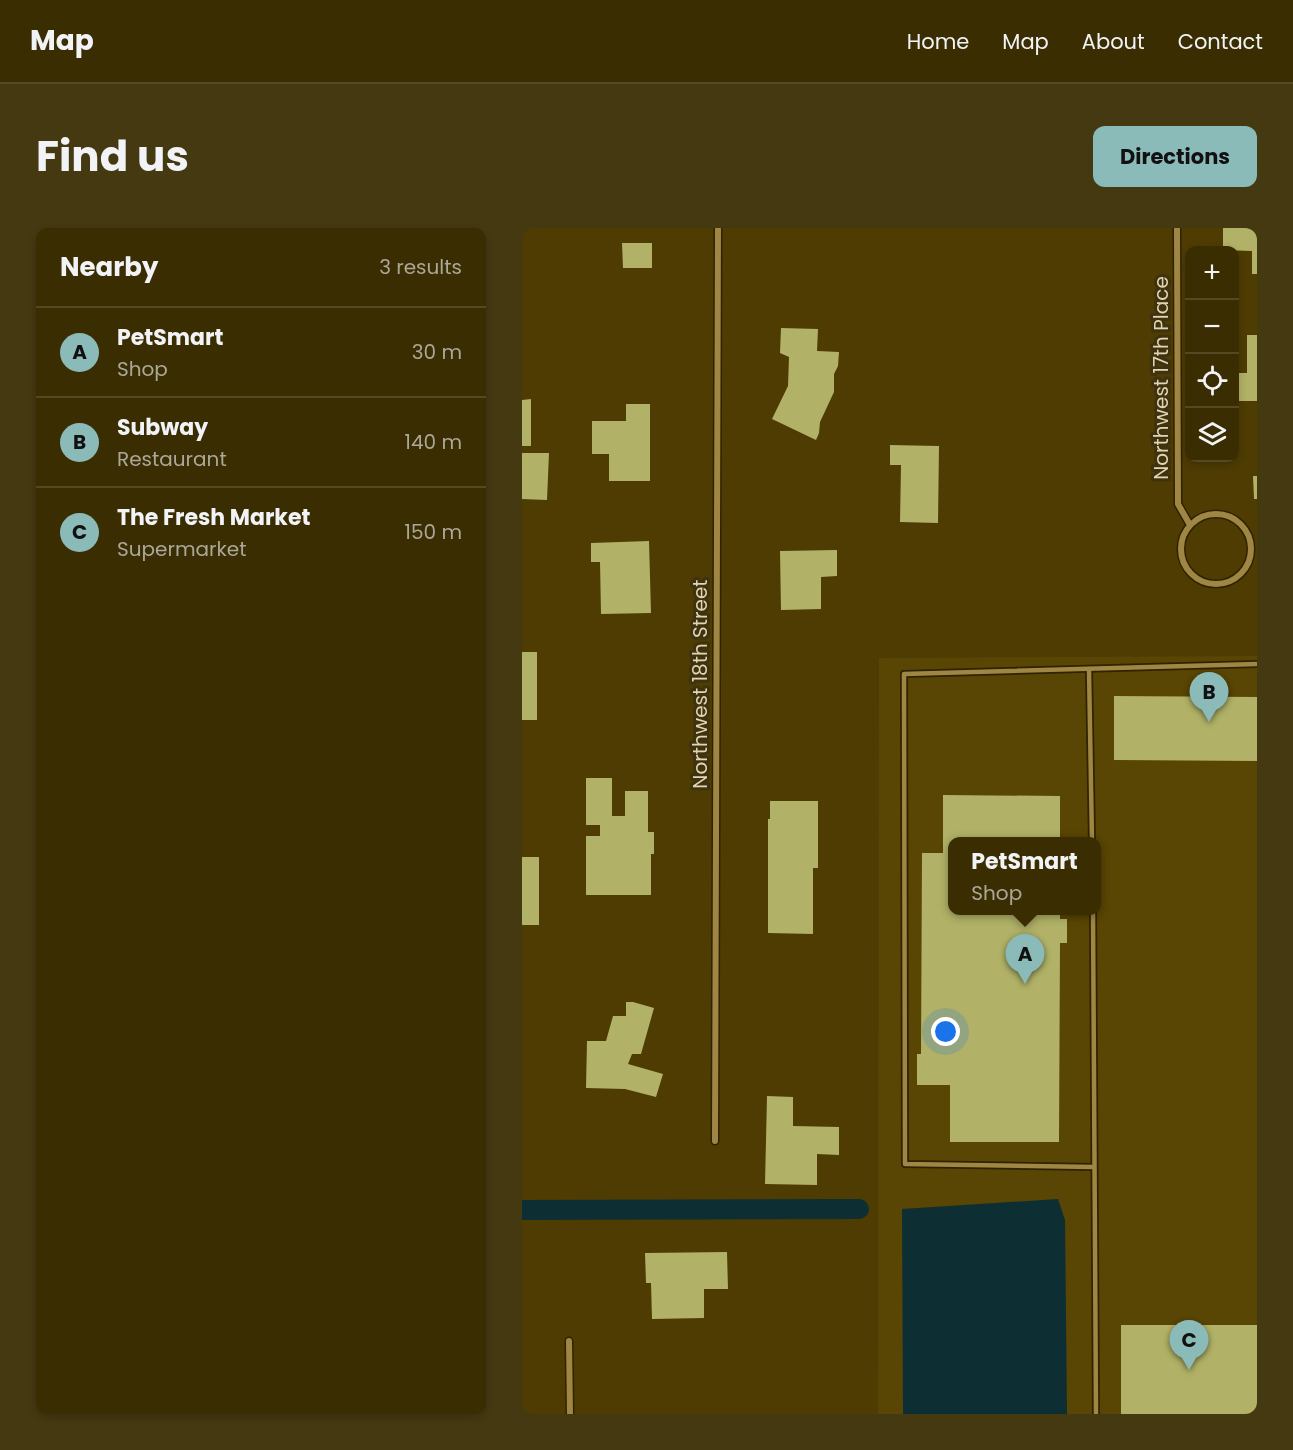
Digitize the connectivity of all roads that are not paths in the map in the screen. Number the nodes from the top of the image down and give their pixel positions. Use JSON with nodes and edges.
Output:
{"nodes":[{"id":1,"x":718,"y":228,"type":"edge"},
{"id":2,"x":1177,"y":228,"type":"edge"},
{"id":3,"x":1190,"y":525,"type":"junction"},
{"id":4,"x":1257,"y":664,"type":"edge"},
{"id":5,"x":1089,"y":669,"type":"junction"},
{"id":6,"x":1092,"y":837,"type":"edge"},
{"id":7,"x":1092,"y":915,"type":"edge"},
{"id":8,"x":715,"y":1141,"type":"dead end"},
{"id":9,"x":1094,"y":1167,"type":"junction"},
{"id":10,"x":569,"y":1341,"type":"dead end"},
{"id":11,"x":570,"y":1414,"type":"edge"},
{"id":12,"x":1096,"y":1414,"type":"edge"}],
"edges":[{"from":1,"to":8,"type":"street","name":"Northwest 18th Street"},
{"from":2,"to":3,"type":"street","name":"Northwest 17th Place"},
{"from":3,"to":3,"type":"street"},
{"from":4,"to":5,"type":"lane"},
{"from":5,"to":6,"type":"lane"},
{"from":5,"to":9,"type":"lane"},
{"from":7,"to":9,"type":"lane"},
{"from":9,"to":12,"type":"lane"},
{"from":10,"to":11,"type":"street"}]}
